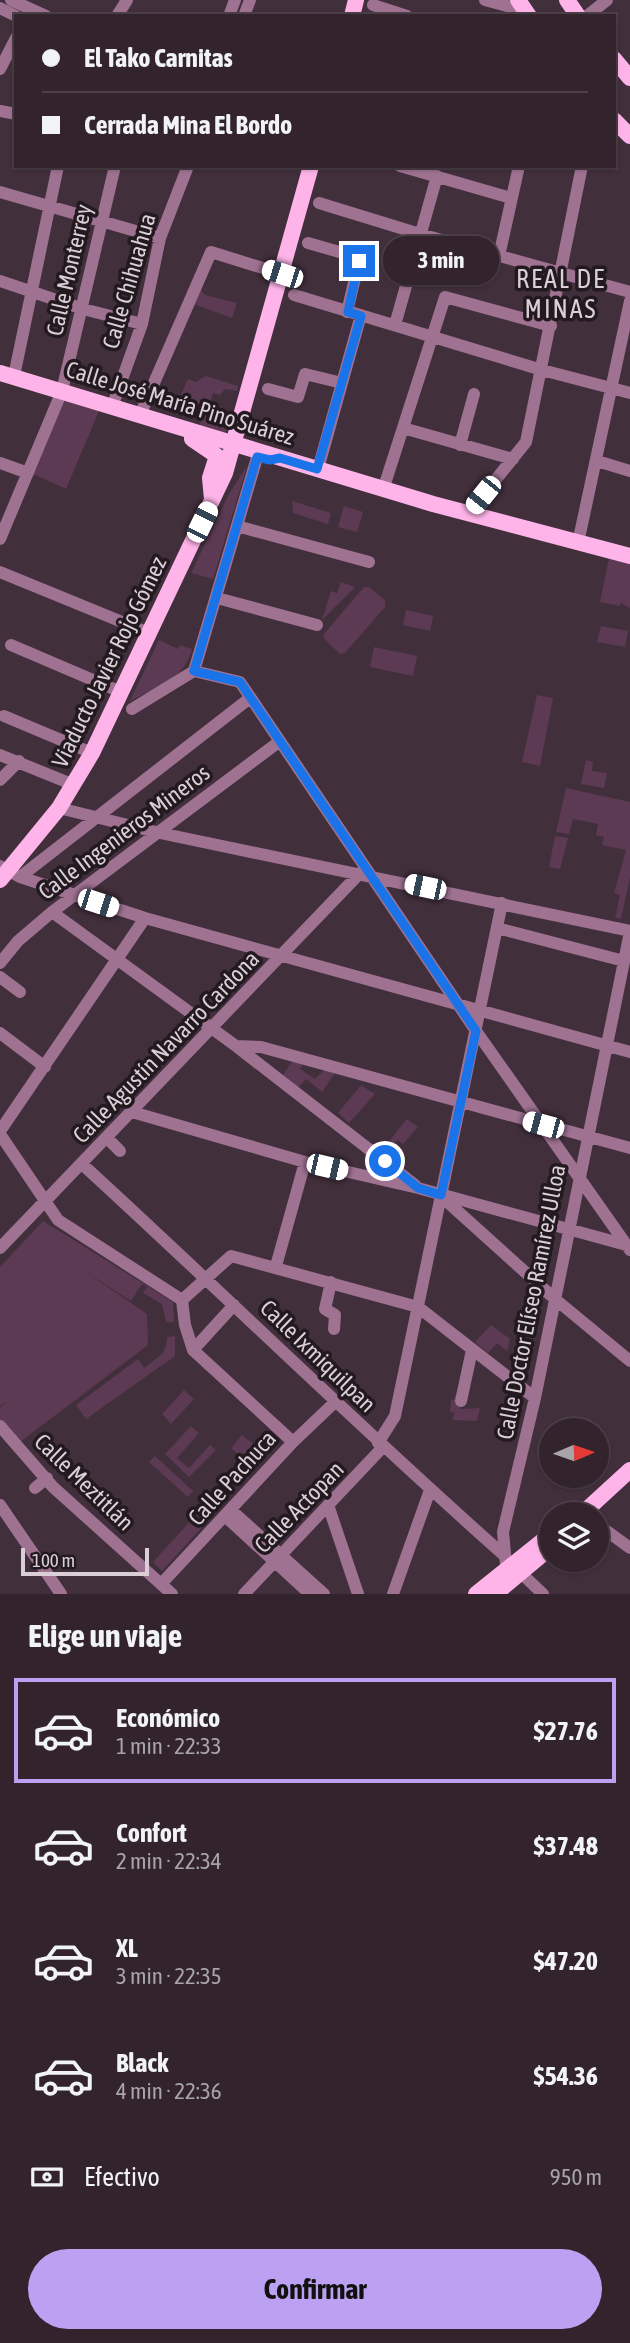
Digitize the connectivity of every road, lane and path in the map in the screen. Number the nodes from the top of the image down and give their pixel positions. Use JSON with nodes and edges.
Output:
{"nodes":[{"id":1,"x":10,"y":0,"type":"edge"},
{"id":2,"x":485,"y":0,"type":"edge"},
{"id":3,"x":607,"y":0,"type":"edge"},
{"id":4,"x":373,"y":5,"type":"dead end"},
{"id":5,"x":524,"y":9,"type":"edge"},
{"id":6,"x":42,"y":14,"type":"edge"},
{"id":7,"x":401,"y":14,"type":"edge"},
{"id":8,"x":590,"y":14,"type":"edge"},
{"id":9,"x":14,"y":42,"type":"edge"},
{"id":10,"x":0,"y":69,"type":"edge"},
{"id":11,"x":616,"y":122,"type":"edge"},
{"id":12,"x":630,"y":136,"type":"edge"},
{"id":13,"x":58,"y":168,"type":"edge"},
{"id":14,"x":115,"y":168,"type":"edge"},
{"id":15,"x":187,"y":168,"type":"edge"},
{"id":16,"x":310,"y":168,"type":"edge"},
{"id":17,"x":518,"y":168,"type":"edge"},
{"id":18,"x":582,"y":168,"type":"edge"},
{"id":19,"x":420,"y":169,"type":"edge"},
{"id":20,"x":437,"y":176,"type":"junction"},
{"id":21,"x":0,"y":191,"type":"edge"},
{"id":22,"x":511,"y":198,"type":"junction"},
{"id":23,"x":319,"y":203,"type":"dead end"},
{"id":24,"x":51,"y":208,"type":"junction"},
{"id":25,"x":102,"y":222,"type":"junction"},
{"id":26,"x":420,"y":234,"type":"junction"},
{"id":27,"x":160,"y":238,"type":"junction"},
{"id":28,"x":308,"y":243,"type":"dead end"},
{"id":29,"x":499,"y":256,"type":"junction"},
{"id":30,"x":282,"y":274,"type":"junction"},
{"id":31,"x":561,"y":274,"type":"junction"},
{"id":32,"x":0,"y":281,"type":"edge"},
{"id":33,"x":33,"y":292,"type":"junction"},
{"id":34,"x":630,"y":292,"type":"edge"},
{"id":35,"x":294,"y":295,"type":"dead end"},
{"id":36,"x":630,"y":301,"type":"edge"},
{"id":37,"x":83,"y":309,"type":"junction"},
{"id":38,"x":348,"y":312,"type":"junction"},
{"id":39,"x":361,"y":316,"type":"junction"},
{"id":40,"x":142,"y":324,"type":"junction"},
{"id":41,"x":395,"y":325,"type":"junction"},
{"id":42,"x":551,"y":327,"type":"junction"},
{"id":43,"x":431,"y":336,"type":"junction"},
{"id":44,"x":542,"y":370,"type":"junction"},
{"id":45,"x":7,"y":374,"type":"edge"},
{"id":46,"x":342,"y":383,"type":"junction"},
{"id":47,"x":612,"y":388,"type":"junction"},
{"id":48,"x":268,"y":389,"type":"dead end"},
{"id":49,"x":62,"y":391,"type":"junction"},
{"id":50,"x":630,"y":393,"type":"edge"},
{"id":51,"x":474,"y":394,"type":"dead end"},
{"id":52,"x":112,"y":407,"type":"junction"},
{"id":53,"x":139,"y":415,"type":"junction"},
{"id":54,"x":180,"y":428,"type":"junction"},
{"id":55,"x":403,"y":428,"type":"junction"},
{"id":56,"x":235,"y":444,"type":"junction"},
{"id":57,"x":460,"y":445,"type":"junction"},
{"id":58,"x":258,"y":454,"type":"junction"},
{"id":59,"x":513,"y":459,"type":"junction"},
{"id":60,"x":597,"y":461,"type":"junction"},
{"id":61,"x":0,"y":463,"type":"edge"},
{"id":62,"x":317,"y":469,"type":"junction"},
{"id":63,"x":630,"y":471,"type":"edge"},
{"id":64,"x":28,"y":472,"type":"junction"},
{"id":65,"x":383,"y":490,"type":"junction"},
{"id":66,"x":212,"y":501,"type":"junction"},
{"id":67,"x":468,"y":514,"type":"junction"},
{"id":68,"x":237,"y":526,"type":"junction"},
{"id":69,"x":0,"y":539,"type":"edge"},
{"id":70,"x":578,"y":543,"type":"junction"},
{"id":71,"x":630,"y":556,"type":"edge"},
{"id":72,"x":369,"y":562,"type":"dead end"},
{"id":73,"x":0,"y":572,"type":"edge"},
{"id":74,"x":217,"y":598,"type":"junction"},
{"id":75,"x":317,"y":625,"type":"dead end"},
{"id":76,"x":149,"y":633,"type":"junction"},
{"id":77,"x":11,"y":645,"type":"dead end"},
{"id":78,"x":194,"y":671,"type":"junction"},
{"id":79,"x":121,"y":692,"type":"junction"},
{"id":80,"x":250,"y":698,"type":"junction"},
{"id":81,"x":132,"y":709,"type":"dead end"},
{"id":82,"x":4,"y":716,"type":"dead end"},
{"id":83,"x":280,"y":741,"type":"junction"},
{"id":84,"x":92,"y":753,"type":"junction"},
{"id":85,"x":0,"y":755,"type":"edge"},
{"id":86,"x":19,"y":761,"type":"junction"},
{"id":87,"x":0,"y":780,"type":"edge"},
{"id":88,"x":74,"y":785,"type":"junction"},
{"id":89,"x":59,"y":808,"type":"junction"},
{"id":90,"x":93,"y":818,"type":"junction"},
{"id":91,"x":160,"y":833,"type":"junction"},
{"id":92,"x":7,"y":874,"type":"edge"},
{"id":93,"x":366,"y":875,"type":"junction"},
{"id":94,"x":75,"y":895,"type":"junction"},
{"id":95,"x":502,"y":903,"type":"junction"},
{"id":96,"x":52,"y":912,"type":"junction"},
{"id":97,"x":145,"y":918,"type":"junction"},
{"id":98,"x":497,"y":928,"type":"junction"},
{"id":99,"x":630,"y":932,"type":"edge"},
{"id":100,"x":282,"y":956,"type":"junction"},
{"id":101,"x":117,"y":958,"type":"junction"},
{"id":102,"x":624,"y":961,"type":"junction"},
{"id":103,"x":0,"y":963,"type":"edge"},
{"id":104,"x":0,"y":977,"type":"edge"},
{"id":105,"x":20,"y":992,"type":"dead end"},
{"id":106,"x":460,"y":1006,"type":"junction"},
{"id":107,"x":480,"y":1012,"type":"junction"},
{"id":108,"x":212,"y":1029,"type":"junction"},
{"id":109,"x":476,"y":1031,"type":"junction"},
{"id":110,"x":0,"y":1033,"type":"edge"},
{"id":111,"x":236,"y":1046,"type":"junction"},
{"id":112,"x":606,"y":1046,"type":"junction"},
{"id":113,"x":630,"y":1052,"type":"edge"},
{"id":114,"x":45,"y":1067,"type":"junction"},
{"id":115,"x":461,"y":1103,"type":"junction"},
{"id":116,"x":132,"y":1112,"type":"junction"},
{"id":117,"x":543,"y":1125,"type":"junction"},
{"id":118,"x":0,"y":1132,"type":"edge"},
{"id":119,"x":586,"y":1136,"type":"junction"},
{"id":120,"x":107,"y":1138,"type":"junction"},
{"id":121,"x":630,"y":1147,"type":"edge"},
{"id":122,"x":120,"y":1151,"type":"dead end"},
{"id":123,"x":305,"y":1162,"type":"junction"},
{"id":124,"x":82,"y":1164,"type":"junction"},
{"id":125,"x":578,"y":1178,"type":"junction"},
{"id":126,"x":418,"y":1188,"type":"junction"},
{"id":127,"x":441,"y":1195,"type":"junction"},
{"id":128,"x":44,"y":1202,"type":"junction"},
{"id":129,"x":568,"y":1231,"type":"junction"},
{"id":130,"x":629,"y":1247,"type":"edge"},
{"id":131,"x":0,"y":1248,"type":"edge"},
{"id":132,"x":276,"y":1266,"type":"junction"},
{"id":133,"x":205,"y":1277,"type":"junction"},
{"id":134,"x":331,"y":1282,"type":"junction"},
{"id":135,"x":555,"y":1299,"type":"junction"},
{"id":136,"x":182,"y":1300,"type":"junction"},
{"id":137,"x":234,"y":1305,"type":"junction"},
{"id":138,"x":418,"y":1307,"type":"junction"},
{"id":139,"x":334,"y":1329,"type":"dead end"},
{"id":140,"x":193,"y":1350,"type":"junction"},
{"id":141,"x":472,"y":1350,"type":"junction"},
{"id":142,"x":630,"y":1361,"type":"edge"},
{"id":143,"x":535,"y":1398,"type":"junction"},
{"id":144,"x":461,"y":1401,"type":"dead end"},
{"id":145,"x":334,"y":1403,"type":"junction"},
{"id":146,"x":0,"y":1426,"type":"edge"},
{"id":147,"x":293,"y":1443,"type":"junction"},
{"id":148,"x":381,"y":1445,"type":"junction"},
{"id":149,"x":628,"y":1474,"type":"edge"},
{"id":150,"x":47,"y":1478,"type":"junction"},
{"id":151,"x":35,"y":1488,"type":"dead end"},
{"id":152,"x":430,"y":1490,"type":"junction"},
{"id":153,"x":596,"y":1502,"type":"edge"},
{"id":154,"x":0,"y":1505,"type":"edge"},
{"id":155,"x":328,"y":1508,"type":"junction"},
{"id":156,"x":229,"y":1514,"type":"junction"},
{"id":157,"x":609,"y":1533,"type":"edge"},
{"id":158,"x":539,"y":1545,"type":"edge"},
{"id":159,"x":630,"y":1548,"type":"edge"},
{"id":160,"x":539,"y":1553,"type":"edge"},
{"id":161,"x":278,"y":1559,"type":"junction"},
{"id":162,"x":516,"y":1565,"type":"junction"},
{"id":163,"x":162,"y":1583,"type":"junction"},
{"id":164,"x":500,"y":1590,"type":"edge"},
{"id":165,"x":61,"y":1594,"type":"edge"},
{"id":166,"x":172,"y":1594,"type":"edge"},
{"id":167,"x":244,"y":1594,"type":"edge"},
{"id":168,"x":310,"y":1594,"type":"edge"},
{"id":169,"x":324,"y":1594,"type":"edge"},
{"id":170,"x":358,"y":1594,"type":"edge"},
{"id":171,"x":393,"y":1594,"type":"edge"},
{"id":172,"x":476,"y":1594,"type":"edge"},
{"id":173,"x":542,"y":1594,"type":"edge"}],
"edges":[{"from":1,"to":6,"type":"street"},
{"from":2,"to":5,"type":"street"},
{"from":3,"to":8,"type":"street"},
{"from":4,"to":7,"type":"street"},
{"from":9,"to":10,"type":"street"},
{"from":11,"to":12,"type":"main road"},
{"from":13,"to":24,"type":"street"},
{"from":14,"to":25,"type":"street","name":"Calle Monterrey"},
{"from":15,"to":27,"type":"street","name":"Calle Chihuahua"},
{"from":16,"to":30,"type":"main road","name":"Viaducto Javier Rojo Gómez"},
{"from":17,"to":22,"type":"street"},
{"from":18,"to":31,"type":"street"},
{"from":19,"to":20,"type":"street"},
{"from":20,"to":22,"type":"street"},
{"from":20,"to":26,"type":"street"},
{"from":21,"to":24,"type":"street"},
{"from":22,"to":29,"type":"street"},
{"from":23,"to":26,"type":"street"},
{"from":24,"to":25,"type":"street"},
{"from":24,"to":33,"type":"street"},
{"from":25,"to":27,"type":"street"},
{"from":25,"to":37,"type":"street","name":"Calle Monterrey"},
{"from":26,"to":29,"type":"street"},
{"from":26,"to":41,"type":"street"},
{"from":27,"to":40,"type":"street","name":"Calle Chihuahua"},
{"from":28,"to":38,"type":"street"},
{"from":29,"to":31,"type":"street"},
{"from":30,"to":53,"type":"street"},
{"from":30,"to":56,"type":"main road","name":"Viaducto Javier Rojo Gómez"},
{"from":31,"to":34,"type":"street"},
{"from":31,"to":42,"type":"street"},
{"from":32,"to":33,"type":"street"},
{"from":33,"to":37,"type":"street"},
{"from":33,"to":45,"type":"street"},
{"from":35,"to":38,"type":"street"},
{"from":36,"to":47,"type":"street"},
{"from":37,"to":40,"type":"street"},
{"from":37,"to":49,"type":"street","name":"Calle Monterrey"},
{"from":38,"to":39,"type":"street"},
{"from":39,"to":41,"type":"street"},
{"from":39,"to":46,"type":"street"},
{"from":40,"to":52,"type":"street","name":"Calle Chihuahua"},
{"from":41,"to":43,"type":"street"},
{"from":42,"to":43,"type":"street"},
{"from":42,"to":44,"type":"street"},
{"from":43,"to":44,"type":"street"},
{"from":43,"to":55,"type":"street"},
{"from":44,"to":47,"type":"street"},
{"from":44,"to":59,"type":"street"},
{"from":45,"to":49,"type":"main road","name":"Calle José María Pino Suárez"},
{"from":46,"to":48,"type":"street"},
{"from":46,"to":62,"type":"street"},
{"from":47,"to":50,"type":"street"},
{"from":47,"to":60,"type":"street"},
{"from":49,"to":52,"type":"main road","name":"Calle José María Pino Suárez"},
{"from":49,"to":64,"type":"street","name":"Calle Monterrey"},
{"from":51,"to":57,"type":"street"},
{"from":52,"to":53,"type":"main road","name":"Calle José María Pino Suárez"},
{"from":53,"to":54,"type":"main road","name":"Calle José María Pino Suárez"},
{"from":54,"to":56,"type":"main road","name":"Calle José María Pino Suárez"},
{"from":54,"to":66,"type":"main road"},
{"from":55,"to":57,"type":"street"},
{"from":55,"to":65,"type":"street"},
{"from":56,"to":58,"type":"main road","name":"Calle José María Pino Suárez"},
{"from":56,"to":66,"type":"main road","name":"Viaducto Javier Rojo Gómez"},
{"from":57,"to":59,"type":"street"},
{"from":58,"to":62,"type":"main road","name":"Calle José María Pino Suárez"},
{"from":58,"to":66,"type":"main road"},
{"from":58,"to":68,"type":"street"},
{"from":59,"to":67,"type":"street"},
{"from":60,"to":63,"type":"street"},
{"from":60,"to":70,"type":"street"},
{"from":61,"to":64,"type":"street"},
{"from":62,"to":65,"type":"main road","name":"Calle José María Pino Suárez"},
{"from":64,"to":69,"type":"street","name":"Calle Monterrey"},
{"from":65,"to":67,"type":"main road","name":"Calle José María Pino Suárez"},
{"from":66,"to":76,"type":"main road","name":"Viaducto Javier Rojo Gómez"},
{"from":67,"to":70,"type":"main road","name":"Calle José María Pino Suárez"},
{"from":68,"to":72,"type":"street"},
{"from":68,"to":74,"type":"street"},
{"from":70,"to":71,"type":"main road","name":"Calle José María Pino Suárez"},
{"from":73,"to":76,"type":"street"},
{"from":74,"to":75,"type":"street"},
{"from":74,"to":78,"type":"street"},
{"from":76,"to":79,"type":"main road","name":"Viaducto Javier Rojo Gómez"},
{"from":77,"to":79,"type":"street"},
{"from":78,"to":80,"type":"street"},
{"from":78,"to":81,"type":"street"},
{"from":79,"to":84,"type":"main road","name":"Viaducto Javier Rojo Gómez"},
{"from":80,"to":83,"type":"street"},
{"from":80,"to":90,"type":"street"},
{"from":82,"to":84,"type":"street"},
{"from":83,"to":91,"type":"street","name":"Calle Ingenieros Mineros"},
{"from":83,"to":93,"type":"street"},
{"from":84,"to":88,"type":"main road","name":"Viaducto Javier Rojo Gómez"},
{"from":85,"to":86,"type":"street"},
{"from":86,"to":87,"type":"street"},
{"from":86,"to":88,"type":"street"},
{"from":88,"to":89,"type":"main road","name":"Viaducto Javier Rojo Gómez"},
{"from":89,"to":90,"type":"street"},
{"from":89,"to":92,"type":"main road","name":"Viaducto Javier Rojo Gómez"},
{"from":90,"to":91,"type":"street"},
{"from":90,"to":92,"type":"street"},
{"from":91,"to":93,"type":"street"},
{"from":91,"to":94,"type":"street","name":"Calle Ingenieros Mineros"},
{"from":92,"to":94,"type":"street"},
{"from":93,"to":95,"type":"street"},
{"from":93,"to":100,"type":"street","name":"Calle Agustín Navarro Cardona"},
{"from":93,"to":106,"type":"street"},
{"from":94,"to":96,"type":"street","name":"Calle Ingenieros Mineros"},
{"from":94,"to":97,"type":"street"},
{"from":95,"to":98,"type":"street","name":"Calle Actopan"},
{"from":95,"to":99,"type":"street"},
{"from":96,"to":101,"type":"street"},
{"from":96,"to":103,"type":"street","name":"Calle Ingenieros Mineros"},
{"from":97,"to":100,"type":"street"},
{"from":97,"to":101,"type":"street"},
{"from":98,"to":102,"type":"street"},
{"from":98,"to":107,"type":"street","name":"Calle Actopan"},
{"from":99,"to":102,"type":"street","name":"Calle Doctor Elíseo Ramírez Ulloa"},
{"from":100,"to":106,"type":"street"},
{"from":100,"to":108,"type":"street","name":"Calle Agustín Navarro Cardona"},
{"from":101,"to":108,"type":"street"},
{"from":101,"to":114,"type":"street"},
{"from":102,"to":112,"type":"street","name":"Calle Doctor Elíseo Ramírez Ulloa"},
{"from":104,"to":105,"type":"street"},
{"from":106,"to":107,"type":"street"},
{"from":106,"to":109,"type":"street"},
{"from":107,"to":109,"type":"street","name":"Calle Actopan"},
{"from":107,"to":112,"type":"street"},
{"from":108,"to":111,"type":"street"},
{"from":108,"to":116,"type":"street","name":"Calle Agustín Navarro Cardona"},
{"from":109,"to":115,"type":"street","name":"Calle Actopan"},
{"from":109,"to":117,"type":"street"},
{"from":110,"to":114,"type":"street"},
{"from":111,"to":115,"type":"street"},
{"from":111,"to":126,"type":"street"},
{"from":112,"to":113,"type":"street"},
{"from":112,"to":119,"type":"street","name":"Calle Doctor Elíseo Ramírez Ulloa"},
{"from":114,"to":118,"type":"street"},
{"from":115,"to":117,"type":"street"},
{"from":115,"to":127,"type":"street","name":"Calle Actopan"},
{"from":116,"to":120,"type":"street","name":"Calle Agustín Navarro Cardona"},
{"from":116,"to":123,"type":"street"},
{"from":117,"to":119,"type":"street"},
{"from":117,"to":125,"type":"street"},
{"from":118,"to":128,"type":"street"},
{"from":119,"to":121,"type":"street"},
{"from":119,"to":125,"type":"street","name":"Calle Doctor Elíseo Ramírez Ulloa"},
{"from":120,"to":122,"type":"street"},
{"from":120,"to":124,"type":"street","name":"Calle Agustín Navarro Cardona"},
{"from":123,"to":126,"type":"street"},
{"from":123,"to":132,"type":"street"},
{"from":124,"to":128,"type":"street","name":"Calle Agustín Navarro Cardona"},
{"from":124,"to":133,"type":"street","name":"Calle Ixmiquilpan"},
{"from":125,"to":129,"type":"street","name":"Calle Doctor Elíseo Ramírez Ulloa"},
{"from":125,"to":130,"type":"street"},
{"from":126,"to":127,"type":"street"},
{"from":127,"to":129,"type":"street"},
{"from":127,"to":135,"type":"street"},
{"from":127,"to":138,"type":"street","name":"Calle Actopan"},
{"from":128,"to":131,"type":"street","name":"Calle Agustín Navarro Cardona"},
{"from":128,"to":136,"type":"street"},
{"from":129,"to":130,"type":"street"},
{"from":129,"to":135,"type":"street","name":"Calle Doctor Elíseo Ramírez Ulloa"},
{"from":132,"to":133,"type":"street"},
{"from":132,"to":134,"type":"street"},
{"from":133,"to":136,"type":"street"},
{"from":133,"to":137,"type":"street","name":"Calle Ixmiquilpan"},
{"from":134,"to":138,"type":"street"},
{"from":134,"to":139,"type":"street"},
{"from":135,"to":142,"type":"street"},
{"from":135,"to":143,"type":"street","name":"Calle Doctor Elíseo Ramírez Ulloa"},
{"from":136,"to":140,"type":"street"},
{"from":137,"to":140,"type":"street"},
{"from":137,"to":145,"type":"street","name":"Calle Ixmiquilpan"},
{"from":138,"to":141,"type":"street"},
{"from":138,"to":148,"type":"street","name":"Calle Actopan"},
{"from":140,"to":147,"type":"street"},
{"from":141,"to":143,"type":"street"},
{"from":141,"to":144,"type":"street"},
{"from":143,"to":162,"type":"street","name":"Calle Doctor Elíseo Ramírez Ulloa"},
{"from":145,"to":147,"type":"street","name":"Calle Pachuca"},
{"from":145,"to":148,"type":"street","name":"Calle Ixmiquilpan"},
{"from":146,"to":150,"type":"street","name":"Calle Meztitlán"},
{"from":147,"to":156,"type":"street","name":"Calle Pachuca"},
{"from":148,"to":152,"type":"street","name":"Calle Ixmiquilpan"},
{"from":148,"to":155,"type":"street","name":"Calle Actopan"},
{"from":149,"to":153,"type":"main road"},
{"from":150,"to":151,"type":"street"},
{"from":150,"to":163,"type":"street","name":"Calle Meztitlán"},
{"from":152,"to":162,"type":"street","name":"Calle Ixmiquilpan"},
{"from":152,"to":171,"type":"street"},
{"from":154,"to":165,"type":"street"},
{"from":155,"to":161,"type":"street","name":"Calle Actopan"},
{"from":155,"to":170,"type":"street"},
{"from":156,"to":161,"type":"street"},
{"from":156,"to":163,"type":"street","name":"Calle Pachuca"},
{"from":157,"to":159,"type":"street"},
{"from":158,"to":162,"type":"main road"},
{"from":160,"to":162,"type":"main road"},
{"from":161,"to":167,"type":"street","name":"Calle Actopan"},
{"from":161,"to":168,"type":"street"},
{"from":161,"to":169,"type":"street"},
{"from":162,"to":164,"type":"main road"},
{"from":162,"to":172,"type":"main road"},
{"from":162,"to":173,"type":"street","name":"Calle Ixmiquilpan"},
{"from":163,"to":166,"type":"street","name":"Calle Meztitlán"}]}
